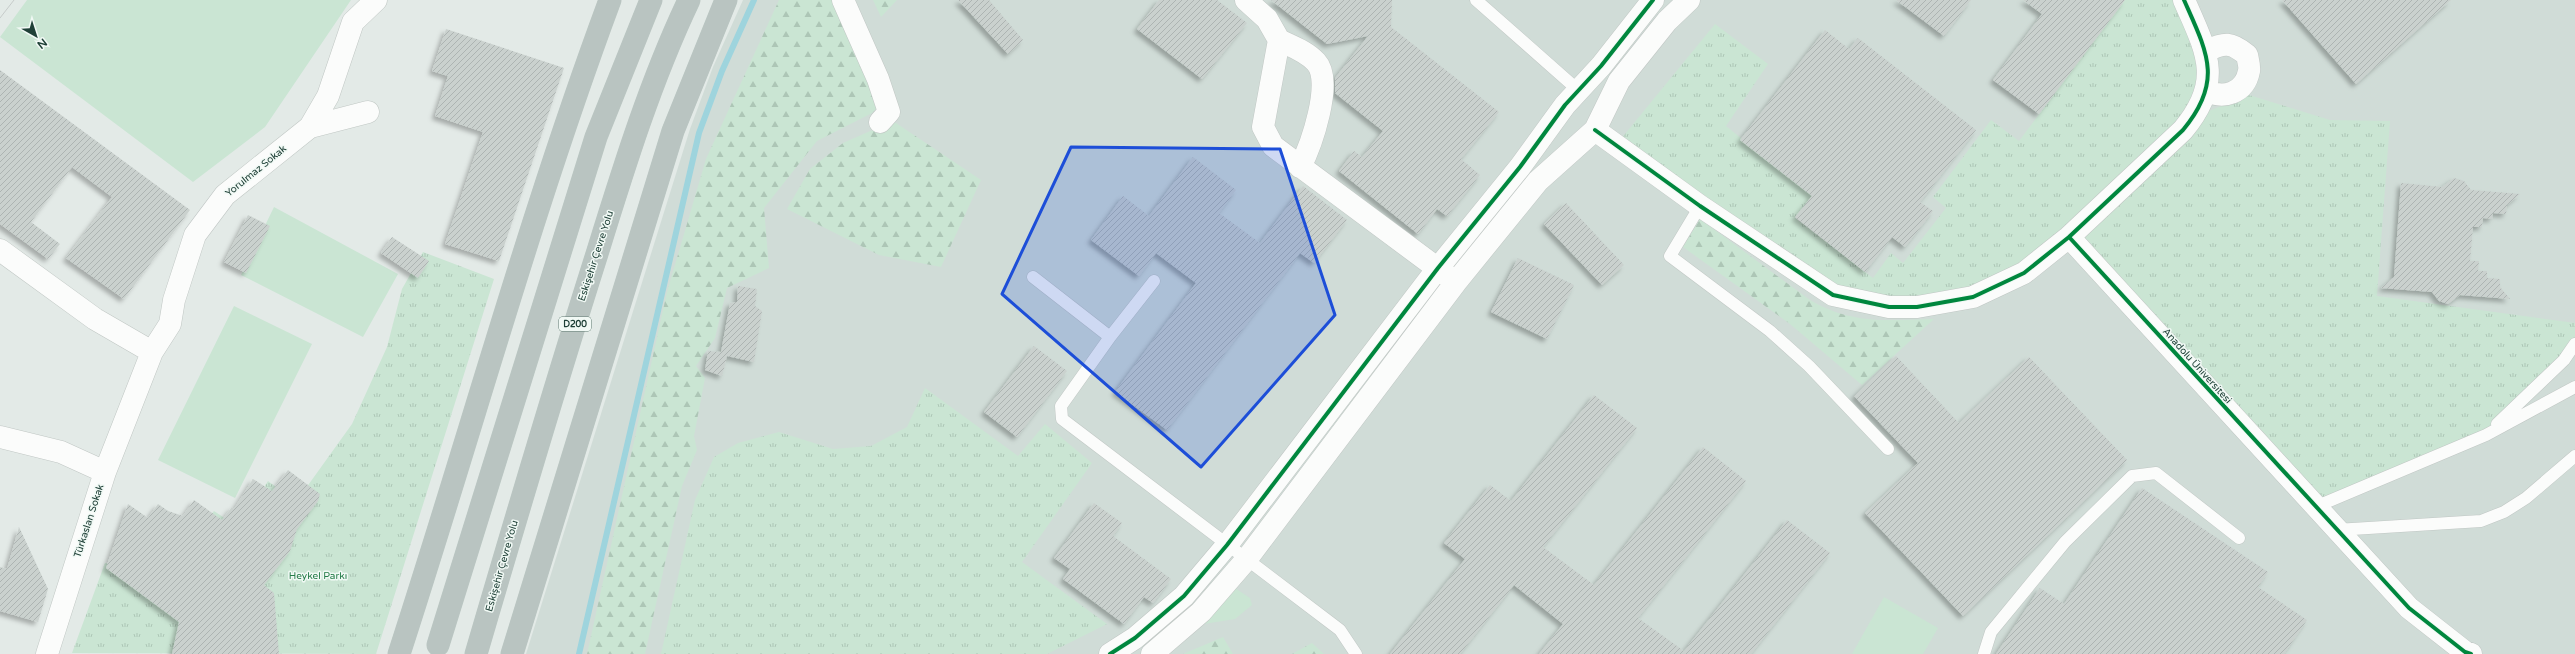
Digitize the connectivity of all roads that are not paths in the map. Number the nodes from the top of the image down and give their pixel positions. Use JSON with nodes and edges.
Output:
{"nodes":[{"id":1,"x":376,"y":0,"type":"edge"},
{"id":2,"x":610,"y":0,"type":"edge"},
{"id":3,"x":651,"y":0,"type":"edge"},
{"id":4,"x":689,"y":0,"type":"edge"},
{"id":5,"x":726,"y":0,"type":"edge"},
{"id":6,"x":843,"y":0,"type":"edge"},
{"id":7,"x":1246,"y":0,"type":"edge"},
{"id":8,"x":1476,"y":0,"type":"edge"},
{"id":9,"x":1653,"y":0,"type":"edge"},
{"id":10,"x":1688,"y":0,"type":"edge"},
{"id":11,"x":2184,"y":0,"type":"edge"},
{"id":12,"x":1279,"y":40,"type":"junction"},
{"id":13,"x":2206,"y":51,"type":"junction"},
{"id":14,"x":1578,"y":90,"type":"junction"},
{"id":15,"x":2212,"y":93,"type":"junction"},
{"id":16,"x":1604,"y":110,"type":"junction"},
{"id":17,"x":368,"y":112,"type":"dead end"},
{"id":18,"x":1554,"y":120,"type":"junction"},
{"id":19,"x":880,"y":122,"type":"dead end"},
{"id":20,"x":310,"y":126,"type":"junction"},
{"id":21,"x":1588,"y":136,"type":"junction"},
{"id":22,"x":1300,"y":167,"type":"junction"},
{"id":23,"x":1700,"y":206,"type":"junction"},
{"id":24,"x":2069,"y":237,"type":"junction"},
{"id":25,"x":0,"y":250,"type":"edge"},
{"id":26,"x":1438,"y":268,"type":"junction"},
{"id":27,"x":1033,"y":277,"type":"dead end"},
{"id":28,"x":1154,"y":281,"type":"dead end"},
{"id":29,"x":1456,"y":282,"type":"junction"},
{"id":30,"x":1110,"y":337,"type":"junction"},
{"id":31,"x":2575,"y":344,"type":"edge"},
{"id":32,"x":152,"y":352,"type":"junction"},
{"id":33,"x":2575,"y":387,"type":"edge"},
{"id":34,"x":2486,"y":435,"type":"junction"},
{"id":35,"x":0,"y":437,"type":"edge"},
{"id":36,"x":1888,"y":449,"type":"dead end"},
{"id":37,"x":2575,"y":456,"type":"edge"},
{"id":38,"x":105,"y":472,"type":"junction"},
{"id":39,"x":2316,"y":507,"type":"junction"},
{"id":40,"x":2336,"y":530,"type":"junction"},
{"id":41,"x":2239,"y":538,"type":"dead end"},
{"id":42,"x":1227,"y":546,"type":"junction"},
{"id":43,"x":1246,"y":560,"type":"junction"},
{"id":44,"x":438,"y":645,"type":"dead end"},
{"id":45,"x":402,"y":649,"type":"edge"},
{"id":46,"x":47,"y":654,"type":"edge"},
{"id":47,"x":476,"y":654,"type":"edge"},
{"id":48,"x":512,"y":654,"type":"edge"},
{"id":49,"x":1110,"y":654,"type":"edge"},
{"id":50,"x":1152,"y":654,"type":"edge"},
{"id":51,"x":1356,"y":654,"type":"edge"},
{"id":52,"x":1984,"y":654,"type":"edge"},
{"id":53,"x":2471,"y":654,"type":"edge"}],
"edges":[{"from":1,"to":20,"type":"street","name":"Yorulmaz Sokak"},
{"from":2,"to":45,"type":"highway"},
{"from":3,"to":44,"type":"highway"},
{"from":4,"to":47,"type":"highway","name":"Eskişehir Çevre Yolu","number":"D200"},
{"from":5,"to":48,"type":"highway"},
{"from":6,"to":19,"type":"street"},
{"from":7,"to":12,"type":"street"},
{"from":8,"to":14,"type":"lane"},
{"from":9,"to":14,"type":"street"},
{"from":10,"to":16,"type":"street"},
{"from":11,"to":13,"type":"street"},
{"from":12,"to":22,"type":"street"},
{"from":12,"to":22,"type":"street"},
{"from":13,"to":15,"type":"street"},
{"from":13,"to":15,"type":"street"},
{"from":14,"to":16,"type":"street"},
{"from":14,"to":18,"type":"street"},
{"from":15,"to":24,"type":"street"},
{"from":16,"to":21,"type":"street"},
{"from":17,"to":20,"type":"street"},
{"from":18,"to":21,"type":"street"},
{"from":18,"to":26,"type":"street"},
{"from":20,"to":32,"type":"street","name":"Yorulmaz Sokak"},
{"from":21,"to":23,"type":"street"},
{"from":21,"to":29,"type":"street"},
{"from":22,"to":26,"type":"street"},
{"from":23,"to":24,"type":"street"},
{"from":23,"to":36,"type":"lane"},
{"from":24,"to":39,"type":"street","name":"Anadolu Üniversitesi"},
{"from":25,"to":32,"type":"street"},
{"from":26,"to":29,"type":"street"},
{"from":26,"to":42,"type":"street"},
{"from":27,"to":30,"type":"lane"},
{"from":28,"to":30,"type":"lane"},
{"from":29,"to":43,"type":"street"},
{"from":30,"to":42,"type":"lane"},
{"from":31,"to":34,"type":"lane"},
{"from":32,"to":38,"type":"street","name":"Yorulmaz Sokak"},
{"from":33,"to":34,"type":"lane"},
{"from":34,"to":39,"type":"lane"},
{"from":35,"to":38,"type":"street","name":"Türkaslan Sokak"},
{"from":37,"to":40,"type":"lane"},
{"from":38,"to":46,"type":"street","name":"Türkaslan Sokak"},
{"from":39,"to":40,"type":"street","name":"Anadolu Üniversitesi"},
{"from":40,"to":53,"type":"street","name":"Anadolu Üniversitesi"},
{"from":41,"to":52,"type":"lane"},
{"from":42,"to":43,"type":"lane"},
{"from":42,"to":49,"type":"street"},
{"from":43,"to":50,"type":"street"},
{"from":43,"to":51,"type":"lane"}]}
